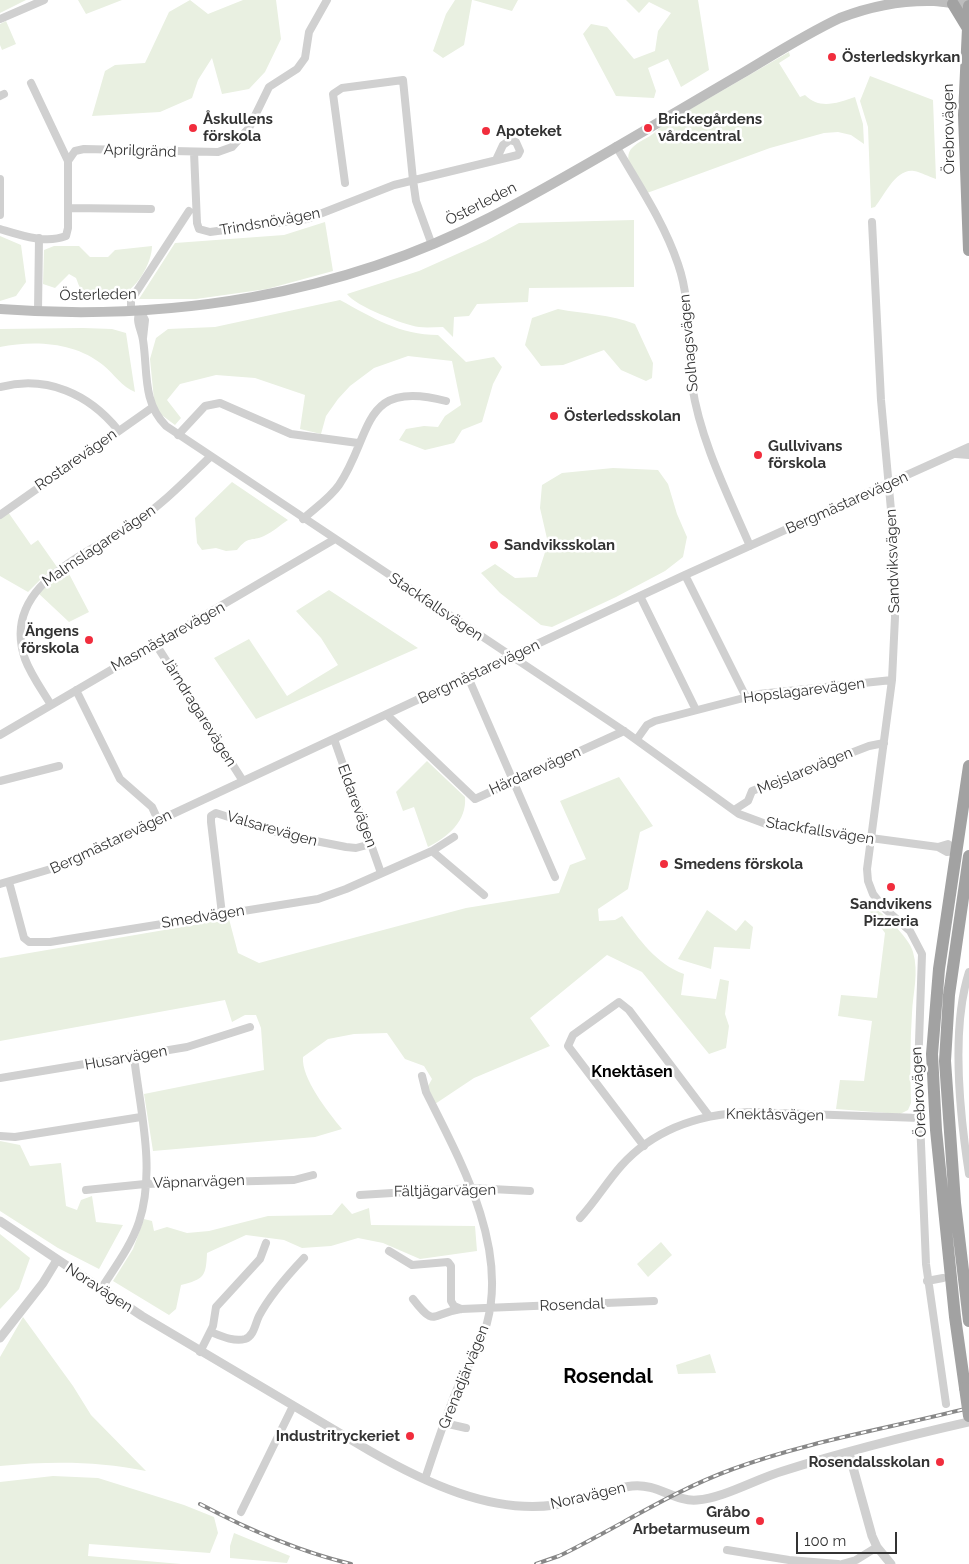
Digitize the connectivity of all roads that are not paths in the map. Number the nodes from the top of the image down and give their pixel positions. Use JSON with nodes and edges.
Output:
{"nodes":[{"id":1,"x":44,"y":0,"type":"edge"},
{"id":2,"x":328,"y":0,"type":"edge"},
{"id":3,"x":939,"y":1,"type":"edge"},
{"id":4,"x":886,"y":2,"type":"edge"},
{"id":5,"x":958,"y":2,"type":"edge"},
{"id":6,"x":969,"y":5,"type":"edge"},
{"id":7,"x":0,"y":19,"type":"edge"},
{"id":8,"x":967,"y":28,"type":"junction"},
{"id":9,"x":31,"y":83,"type":"dead end"},
{"id":10,"x":616,"y":146,"type":"junction"},
{"id":11,"x":194,"y":152,"type":"junction"},
{"id":12,"x":496,"y":160,"type":"dead end"},
{"id":13,"x":68,"y":161,"type":"junction"},
{"id":14,"x":0,"y":179,"type":"edge"},
{"id":15,"x":412,"y":180,"type":"junction"},
{"id":16,"x":345,"y":183,"type":"dead end"},
{"id":17,"x":69,"y":208,"type":"junction"},
{"id":18,"x":151,"y":209,"type":"dead end"},
{"id":19,"x":189,"y":211,"type":"dead end"},
{"id":20,"x":0,"y":215,"type":"edge"},
{"id":21,"x":872,"y":222,"type":"dead end"},
{"id":22,"x":0,"y":228,"type":"edge"},
{"id":23,"x":39,"y":238,"type":"junction"},
{"id":24,"x":432,"y":245,"type":"junction"},
{"id":25,"x":969,"y":250,"type":"edge"},
{"id":26,"x":0,"y":309,"type":"edge"},
{"id":27,"x":136,"y":310,"type":"junction"},
{"id":28,"x":38,"y":311,"type":"junction"},
{"id":29,"x":0,"y":387,"type":"edge"},
{"id":30,"x":446,"y":401,"type":"dead end"},
{"id":31,"x":153,"y":407,"type":"junction"},
{"id":32,"x":118,"y":430,"type":"junction"},
{"id":33,"x":178,"y":435,"type":"junction"},
{"id":34,"x":358,"y":443,"type":"junction"},
{"id":35,"x":969,"y":447,"type":"edge"},
{"id":36,"x":956,"y":454,"type":"junction"},
{"id":37,"x":969,"y":455,"type":"edge"},
{"id":38,"x":210,"y":457,"type":"junction"},
{"id":39,"x":890,"y":484,"type":"junction"},
{"id":40,"x":0,"y":515,"type":"edge"},
{"id":41,"x":302,"y":519,"type":"junction"},
{"id":42,"x":335,"y":539,"type":"junction"},
{"id":43,"x":750,"y":546,"type":"junction"},
{"id":44,"x":684,"y":575,"type":"junction"},
{"id":45,"x":640,"y":596,"type":"junction"},
{"id":46,"x":156,"y":643,"type":"junction"},
{"id":47,"x":511,"y":657,"type":"junction"},
{"id":48,"x":468,"y":677,"type":"junction"},
{"id":49,"x":892,"y":680,"type":"junction"},
{"id":50,"x":76,"y":690,"type":"junction"},
{"id":51,"x":746,"y":697,"type":"junction"},
{"id":52,"x":51,"y":705,"type":"junction"},
{"id":53,"x":696,"y":710,"type":"junction"},
{"id":54,"x":387,"y":715,"type":"junction"},
{"id":55,"x":624,"y":731,"type":"junction"},
{"id":56,"x":0,"y":735,"type":"edge"},
{"id":57,"x":334,"y":739,"type":"junction"},
{"id":58,"x":637,"y":739,"type":"junction"},
{"id":59,"x":884,"y":743,"type":"junction"},
{"id":60,"x":59,"y":766,"type":"dead end"},
{"id":61,"x":969,"y":766,"type":"edge"},
{"id":62,"x":0,"y":781,"type":"edge"},
{"id":63,"x":243,"y":781,"type":"junction"},
{"id":64,"x":513,"y":782,"type":"junction"},
{"id":65,"x":734,"y":810,"type":"junction"},
{"id":66,"x":158,"y":820,"type":"junction"},
{"id":67,"x":454,"y":836,"type":"dead end"},
{"id":68,"x":872,"y":839,"type":"junction"},
{"id":69,"x":371,"y":844,"type":"junction"},
{"id":70,"x":432,"y":851,"type":"junction"},
{"id":71,"x":965,"y":852,"type":"edge"},
{"id":72,"x":382,"y":873,"type":"junction"},
{"id":73,"x":555,"y":877,"type":"dead end"},
{"id":74,"x":9,"y":882,"type":"junction"},
{"id":75,"x":0,"y":884,"type":"edge"},
{"id":76,"x":484,"y":895,"type":"dead end"},
{"id":77,"x":222,"y":914,"type":"junction"},
{"id":78,"x":969,"y":972,"type":"edge"},
{"id":79,"x":250,"y":1027,"type":"dead end"},
{"id":80,"x":134,"y":1057,"type":"junction"},
{"id":81,"x":422,"y":1076,"type":"dead end"},
{"id":82,"x":0,"y":1078,"type":"edge"},
{"id":83,"x":709,"y":1116,"type":"junction"},
{"id":84,"x":142,"y":1117,"type":"junction"},
{"id":85,"x":920,"y":1118,"type":"junction"},
{"id":86,"x":0,"y":1136,"type":"edge"},
{"id":87,"x":644,"y":1146,"type":"junction"},
{"id":88,"x":969,"y":1174,"type":"edge"},
{"id":89,"x":313,"y":1175,"type":"dead end"},
{"id":90,"x":145,"y":1184,"type":"junction"},
{"id":91,"x":472,"y":1188,"type":"junction"},
{"id":92,"x":86,"y":1190,"type":"dead end"},
{"id":93,"x":530,"y":1191,"type":"dead end"},
{"id":94,"x":360,"y":1195,"type":"dead end"},
{"id":95,"x":580,"y":1218,"type":"dead end"},
{"id":96,"x":0,"y":1221,"type":"edge"},
{"id":97,"x":266,"y":1243,"type":"dead end"},
{"id":98,"x":389,"y":1251,"type":"dead end"},
{"id":99,"x":304,"y":1258,"type":"dead end"},
{"id":100,"x":57,"y":1260,"type":"junction"},
{"id":101,"x":943,"y":1278,"type":"dead end"},
{"id":102,"x":927,"y":1280,"type":"junction"},
{"id":103,"x":101,"y":1288,"type":"junction"},
{"id":104,"x":413,"y":1299,"type":"dead end"},
{"id":105,"x":654,"y":1301,"type":"dead end"},
{"id":106,"x":490,"y":1308,"type":"junction"},
{"id":107,"x":461,"y":1309,"type":"junction"},
{"id":108,"x":969,"y":1321,"type":"edge"},
{"id":109,"x":211,"y":1332,"type":"junction"},
{"id":110,"x":0,"y":1338,"type":"edge"},
{"id":111,"x":200,"y":1352,"type":"junction"},
{"id":112,"x":946,"y":1404,"type":"dead end"},
{"id":113,"x":293,"y":1406,"type":"junction"},
{"id":114,"x":969,"y":1416,"type":"edge"},
{"id":115,"x":969,"y":1422,"type":"edge"},
{"id":116,"x":444,"y":1423,"type":"junction"},
{"id":117,"x":466,"y":1428,"type":"dead end"},
{"id":118,"x":849,"y":1453,"type":"junction"},
{"id":119,"x":425,"y":1478,"type":"junction"},
{"id":120,"x":241,"y":1512,"type":"dead end"},
{"id":121,"x":877,"y":1547,"type":"junction"},
{"id":122,"x":727,"y":1550,"type":"dead end"},
{"id":123,"x":838,"y":1564,"type":"edge"},
{"id":124,"x":842,"y":1564,"type":"edge"},
{"id":125,"x":891,"y":1564,"type":"edge"}],
"edges":[{"from":1,"to":7,"type":"street"},
{"from":2,"to":11,"type":"street","name":"Aprilgränd"},
{"from":3,"to":4,"type":"main road","name":"Österleden"},
{"from":3,"to":5,"type":"main road","name":"Österleden"},
{"from":4,"to":10,"type":"main road","name":"Österleden"},
{"from":5,"to":6,"type":"main road","name":"Österleden"},
{"from":5,"to":8,"type":"highway"},
{"from":6,"to":8,"type":"highway","name":"Örebrovägen"},
{"from":8,"to":25,"type":"highway","name":"Örebrovägen"},
{"from":9,"to":13,"type":"street"},
{"from":10,"to":24,"type":"main road","name":"Österleden"},
{"from":10,"to":43,"type":"street","name":"Solhagsvägen"},
{"from":11,"to":13,"type":"street","name":"Aprilgränd"},
{"from":11,"to":15,"type":"street","name":"Trindsnövägen"},
{"from":12,"to":15,"type":"street"},
{"from":13,"to":17,"type":"street"},
{"from":14,"to":20,"type":"street"},
{"from":15,"to":16,"type":"street"},
{"from":15,"to":24,"type":"street"},
{"from":17,"to":18,"type":"street"},
{"from":17,"to":23,"type":"street"},
{"from":19,"to":27,"type":"street"},
{"from":21,"to":39,"type":"street","name":"Sandviksvägen"},
{"from":22,"to":23,"type":"street"},
{"from":23,"to":28,"type":"street"},
{"from":24,"to":27,"type":"main road","name":"Österleden"},
{"from":26,"to":28,"type":"main road","name":"Österleden"},
{"from":27,"to":28,"type":"main road","name":"Österleden"},
{"from":27,"to":31,"type":"street","name":"Stackfallsvägen"},
{"from":29,"to":32,"type":"street"},
{"from":30,"to":34,"type":"street"},
{"from":31,"to":32,"type":"street","name":"Rostarevägen"},
{"from":31,"to":33,"type":"street","name":"Stackfallsvägen"},
{"from":32,"to":40,"type":"street","name":"Rostarevägen"},
{"from":33,"to":34,"type":"street"},
{"from":33,"to":38,"type":"street","name":"Stackfallsvägen"},
{"from":34,"to":41,"type":"street"},
{"from":35,"to":36,"type":"street","name":"Bergmästarevägen"},
{"from":36,"to":37,"type":"street","name":"Bergmästarevägen"},
{"from":36,"to":39,"type":"street","name":"Bergmästarevägen"},
{"from":38,"to":41,"type":"street","name":"Stackfallsvägen"},
{"from":38,"to":52,"type":"street","name":"Malmslagarevägen"},
{"from":39,"to":43,"type":"street","name":"Bergmästarevägen"},
{"from":39,"to":49,"type":"street","name":"Sandviksvägen"},
{"from":41,"to":42,"type":"street","name":"Stackfallsvägen"},
{"from":42,"to":46,"type":"street","name":"Masmästarevägen"},
{"from":42,"to":47,"type":"street","name":"Stackfallsvägen"},
{"from":43,"to":44,"type":"street","name":"Bergmästarevägen"},
{"from":44,"to":45,"type":"street","name":"Bergmästarevägen"},
{"from":44,"to":51,"type":"street"},
{"from":45,"to":47,"type":"street","name":"Bergmästarevägen"},
{"from":45,"to":53,"type":"street"},
{"from":46,"to":50,"type":"street","name":"Masmästarevägen"},
{"from":46,"to":63,"type":"street","name":"Järndragarevägen"},
{"from":47,"to":48,"type":"street","name":"Bergmästarevägen"},
{"from":47,"to":55,"type":"street","name":"Stackfallsvägen"},
{"from":48,"to":54,"type":"street","name":"Bergmästarevägen"},
{"from":48,"to":64,"type":"street"},
{"from":49,"to":51,"type":"street","name":"Hopslagarevägen"},
{"from":49,"to":59,"type":"street","name":"Sandviksvägen"},
{"from":50,"to":52,"type":"street","name":"Masmästarevägen"},
{"from":50,"to":66,"type":"street"},
{"from":51,"to":53,"type":"street","name":"Hopslagarevägen"},
{"from":52,"to":56,"type":"street","name":"Masmästarevägen"},
{"from":53,"to":58,"type":"street","name":"Hopslagarevägen"},
{"from":54,"to":57,"type":"street","name":"Bergmästarevägen"},
{"from":54,"to":64,"type":"street","name":"Härdarevägen"},
{"from":55,"to":58,"type":"street","name":"Stackfallsvägen"},
{"from":55,"to":64,"type":"street","name":"Härdarevägen"},
{"from":57,"to":63,"type":"street","name":"Bergmästarevägen"},
{"from":57,"to":69,"type":"street","name":"Eldarevägen"},
{"from":58,"to":65,"type":"street","name":"Stackfallsvägen"},
{"from":59,"to":65,"type":"street","name":"Mejslarevägen"},
{"from":59,"to":68,"type":"street","name":"Sandviksvägen"},
{"from":60,"to":62,"type":"street"},
{"from":61,"to":71,"type":"highway","name":"Örebrovägen"},
{"from":63,"to":66,"type":"street","name":"Bergmästarevägen"},
{"from":64,"to":73,"type":"street"},
{"from":65,"to":68,"type":"street","name":"Stackfallsvägen"},
{"from":66,"to":74,"type":"street","name":"Bergmästarevägen"},
{"from":67,"to":70,"type":"street","name":"Smedvägen"},
{"from":68,"to":71,"type":"street","name":"Stackfallsvägen"},
{"from":68,"to":85,"type":"street","name":"Sandviksvägen"},
{"from":69,"to":72,"type":"street","name":"Eldarevägen"},
{"from":69,"to":77,"type":"street","name":"Valsarevägen"},
{"from":70,"to":72,"type":"street","name":"Smedvägen"},
{"from":70,"to":76,"type":"street"},
{"from":71,"to":108,"type":"highway","name":"Örebrovägen"},
{"from":71,"to":114,"type":"highway","name":"Örebrovägen","bridge":true},
{"from":72,"to":77,"type":"street","name":"Smedvägen"},
{"from":74,"to":75,"type":"street","name":"Bergmästarevägen"},
{"from":74,"to":77,"type":"street","name":"Smedvägen"},
{"from":78,"to":88,"type":"street"},
{"from":79,"to":80,"type":"street","name":"Husarvägen"},
{"from":80,"to":82,"type":"street","name":"Husarvägen"},
{"from":80,"to":84,"type":"street"},
{"from":81,"to":91,"type":"street","name":"Grenadjärvägen"},
{"from":83,"to":85,"type":"street","name":"Knektåsvägen"},
{"from":83,"to":87,"type":"street","name":"Knektåsvägen"},
{"from":83,"to":87,"type":"street"},
{"from":84,"to":86,"type":"street"},
{"from":84,"to":90,"type":"street"},
{"from":85,"to":102,"type":"street","name":"Sandviksvägen"},
{"from":87,"to":95,"type":"street","name":"Knektåsvägen"},
{"from":89,"to":90,"type":"street","name":"Väpnarvägen"},
{"from":90,"to":92,"type":"street","name":"Väpnarvägen"},
{"from":90,"to":103,"type":"street"},
{"from":91,"to":93,"type":"street","name":"Fältjägarvägen"},
{"from":91,"to":94,"type":"street","name":"Fältjägarvägen"},
{"from":91,"to":106,"type":"street","name":"Grenadjärvägen"},
{"from":96,"to":100,"type":"street","name":"Noravägen"},
{"from":97,"to":109,"type":"street"},
{"from":98,"to":107,"type":"street"},
{"from":99,"to":109,"type":"street"},
{"from":100,"to":103,"type":"street","name":"Noravägen"},
{"from":100,"to":110,"type":"street"},
{"from":101,"to":102,"type":"street"},
{"from":102,"to":112,"type":"street","name":"Sandviksvägen"},
{"from":103,"to":111,"type":"street","name":"Noravägen"},
{"from":104,"to":107,"type":"street","name":"Rosendal"},
{"from":105,"to":106,"type":"street","name":"Rosendal"},
{"from":106,"to":107,"type":"street","name":"Rosendal"},
{"from":106,"to":116,"type":"street","name":"Grenadjärvägen"},
{"from":109,"to":111,"type":"street"},
{"from":111,"to":113,"type":"street","name":"Noravägen"},
{"from":113,"to":119,"type":"street","name":"Noravägen"},
{"from":113,"to":120,"type":"street"},
{"from":115,"to":118,"type":"street","name":"Noravägen"},
{"from":116,"to":117,"type":"street"},
{"from":116,"to":119,"type":"street","name":"Grenadjärvägen"},
{"from":118,"to":119,"type":"street","name":"Noravägen"},
{"from":118,"to":121,"type":"street"},
{"from":121,"to":124,"type":"street"},
{"from":121,"to":125,"type":"street"},
{"from":122,"to":123,"type":"street"}]}
